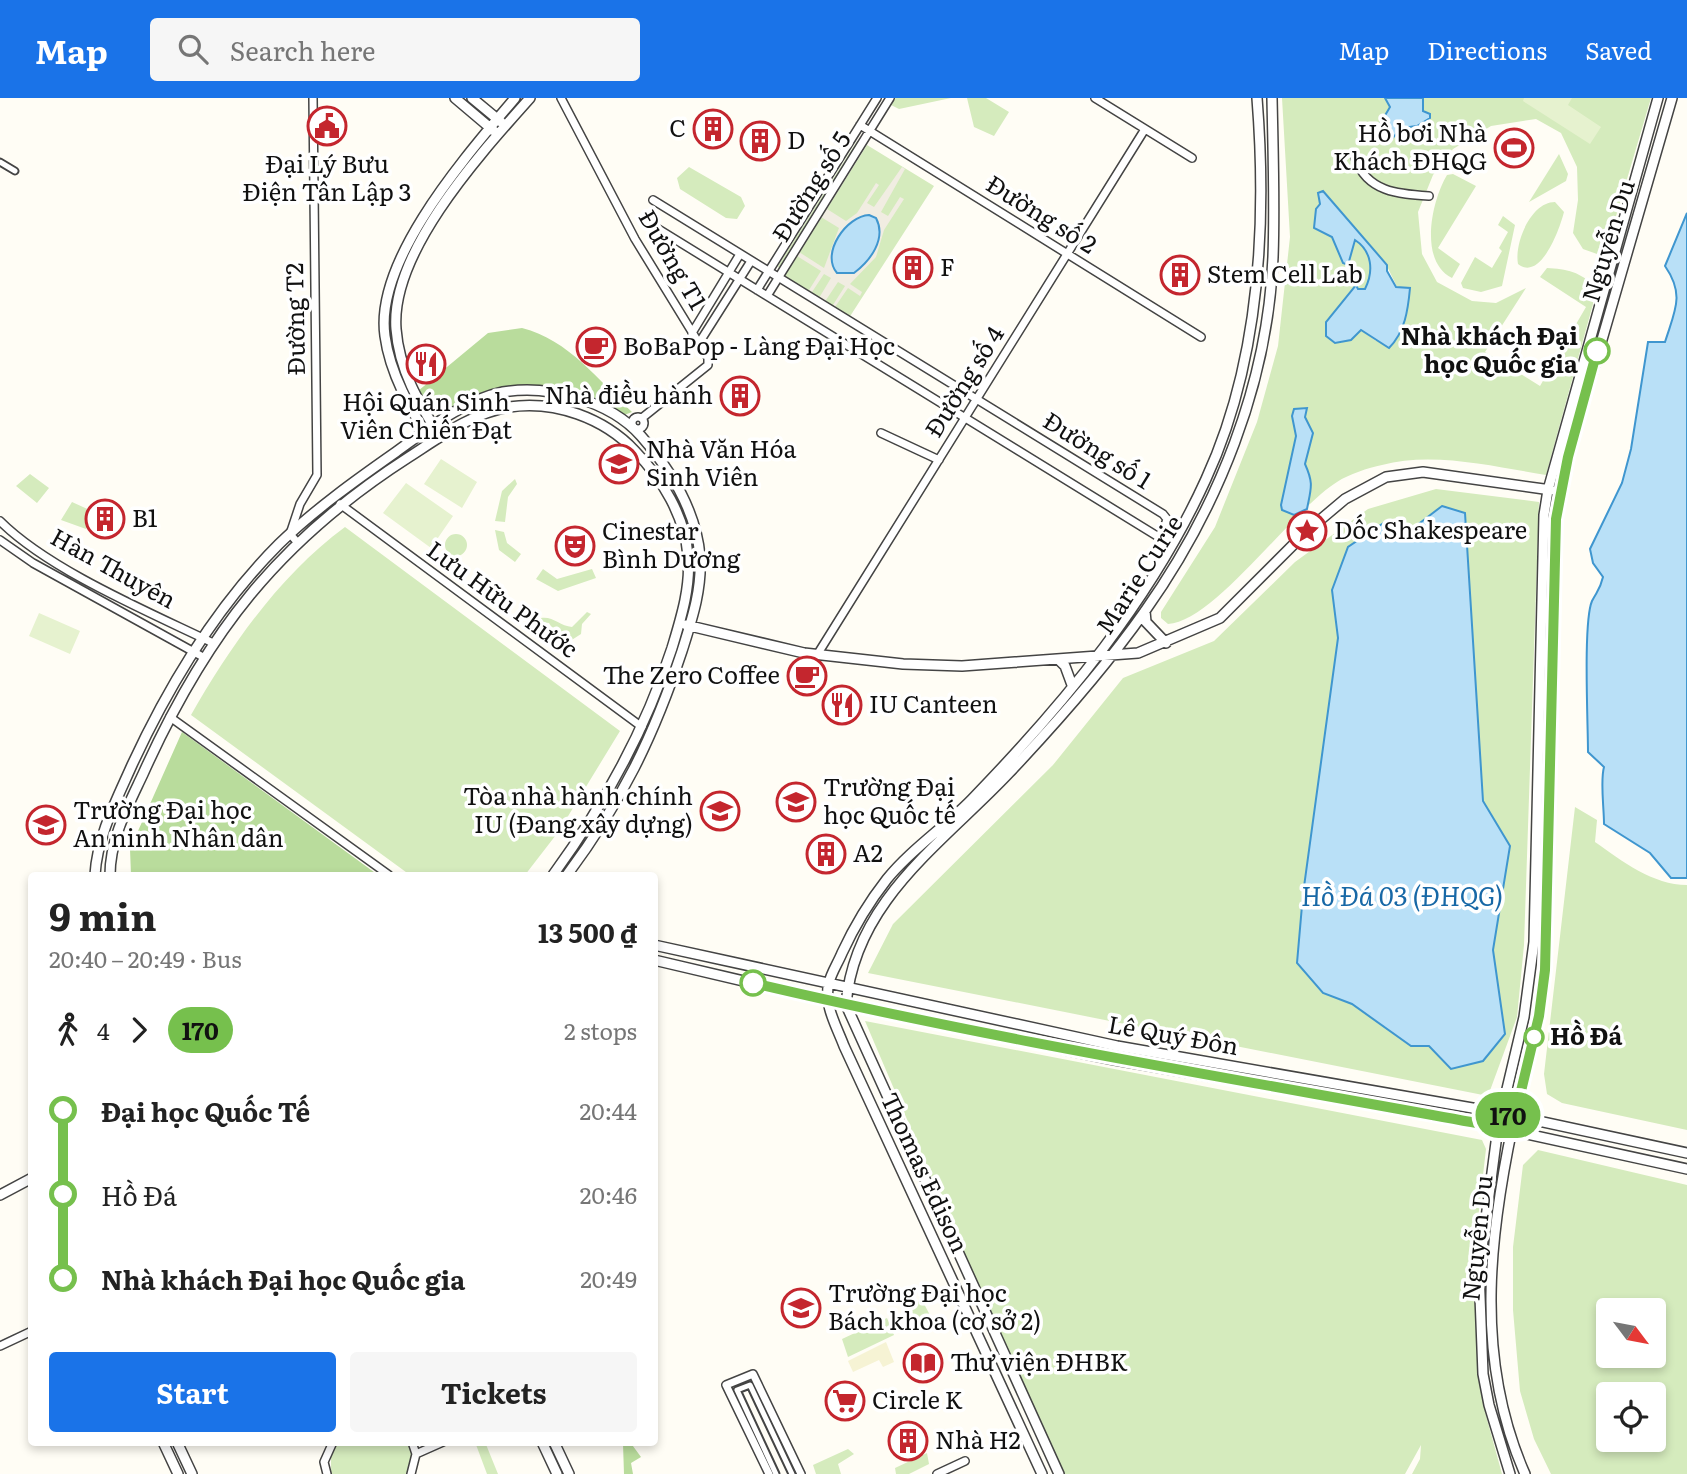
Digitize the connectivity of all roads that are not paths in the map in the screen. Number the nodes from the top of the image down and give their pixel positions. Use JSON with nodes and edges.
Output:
{"nodes":[{"id":1,"x":313,"y":98,"type":"edge"},
{"id":2,"x":455,"y":98,"type":"edge"},
{"id":3,"x":472,"y":98,"type":"edge"},
{"id":4,"x":515,"y":98,"type":"edge"},
{"id":5,"x":530,"y":98,"type":"edge"},
{"id":6,"x":561,"y":98,"type":"edge"},
{"id":7,"x":877,"y":98,"type":"edge"},
{"id":8,"x":890,"y":98,"type":"edge"},
{"id":9,"x":1095,"y":98,"type":"edge"},
{"id":10,"x":1256,"y":98,"type":"edge"},
{"id":11,"x":1272,"y":98,"type":"edge"},
{"id":12,"x":1658,"y":98,"type":"edge"},
{"id":13,"x":1672,"y":98,"type":"edge"},
{"id":14,"x":501,"y":122,"type":"junction"},
{"id":15,"x":860,"y":125,"type":"junction"},
{"id":16,"x":1145,"y":129,"type":"junction"},
{"id":17,"x":494,"y":131,"type":"junction"},
{"id":18,"x":870,"y":131,"type":"junction"},
{"id":19,"x":1192,"y":158,"type":"dead end"},
{"id":20,"x":1355,"y":158,"type":"dead end"},
{"id":21,"x":0,"y":162,"type":"edge"},
{"id":22,"x":15,"y":171,"type":"dead end"},
{"id":23,"x":1429,"y":196,"type":"dead end"},
{"id":24,"x":653,"y":200,"type":"dead end"},
{"id":25,"x":642,"y":219,"type":"dead end"},
{"id":26,"x":1260,"y":227,"type":"junction"},
{"id":27,"x":1272,"y":228,"type":"junction"},
{"id":28,"x":740,"y":254,"type":"junction"},
{"id":29,"x":1067,"y":254,"type":"junction"},
{"id":30,"x":751,"y":261,"type":"junction"},
{"id":31,"x":768,"y":271,"type":"junction"},
{"id":32,"x":729,"y":272,"type":"junction"},
{"id":33,"x":779,"y":278,"type":"junction"},
{"id":34,"x":740,"y":279,"type":"junction"},
{"id":35,"x":757,"y":290,"type":"junction"},
{"id":36,"x":767,"y":296,"type":"junction"},
{"id":37,"x":692,"y":333,"type":"junction"},
{"id":38,"x":1201,"y":337,"type":"dead end"},
{"id":39,"x":699,"y":343,"type":"junction"},
{"id":40,"x":976,"y":399,"type":"junction"},
{"id":41,"x":965,"y":418,"type":"junction"},
{"id":42,"x":429,"y":428,"type":"junction"},
{"id":43,"x":634,"y":428,"type":"junction"},
{"id":44,"x":881,"y":433,"type":"dead end"},
{"id":45,"x":436,"y":440,"type":"junction"},
{"id":46,"x":626,"y":441,"type":"junction"},
{"id":47,"x":939,"y":460,"type":"junction"},
{"id":48,"x":1548,"y":490,"type":"junction"},
{"id":49,"x":1559,"y":492,"type":"junction"},
{"id":50,"x":340,"y":505,"type":"junction"},
{"id":51,"x":0,"y":520,"type":"edge"},
{"id":52,"x":293,"y":538,"type":"junction"},
{"id":53,"x":0,"y":540,"type":"edge"},
{"id":54,"x":1145,"y":611,"type":"junction"},
{"id":55,"x":680,"y":624,"type":"junction"},
{"id":56,"x":690,"y":625,"type":"junction"},
{"id":57,"x":203,"y":638,"type":"junction"},
{"id":58,"x":213,"y":643,"type":"junction"},
{"id":59,"x":1166,"y":643,"type":"junction"},
{"id":60,"x":193,"y":651,"type":"junction"},
{"id":61,"x":817,"y":655,"type":"junction"},
{"id":62,"x":1109,"y":656,"type":"junction"},
{"id":63,"x":203,"y":657,"type":"junction"},
{"id":64,"x":1098,"y":657,"type":"junction"},
{"id":65,"x":1058,"y":659,"type":"junction"},
{"id":66,"x":1073,"y":685,"type":"junction"},
{"id":67,"x":170,"y":717,"type":"junction"},
{"id":68,"x":642,"y":727,"type":"junction"},
{"id":69,"x":96,"y":872,"type":"edge"},
{"id":70,"x":111,"y":872,"type":"edge"},
{"id":71,"x":385,"y":872,"type":"edge"},
{"id":72,"x":555,"y":872,"type":"edge"},
{"id":73,"x":569,"y":872,"type":"edge"},
{"id":74,"x":658,"y":946,"type":"edge"},
{"id":75,"x":658,"y":961,"type":"edge"},
{"id":76,"x":752,"y":969,"type":"junction"},
{"id":77,"x":750,"y":982,"type":"junction"},
{"id":78,"x":829,"y":984,"type":"junction"},
{"id":79,"x":848,"y":987,"type":"junction"},
{"id":80,"x":827,"y":1000,"type":"junction"},
{"id":81,"x":846,"y":1005,"type":"junction"},
{"id":82,"x":1117,"y":1046,"type":"junction"},
{"id":83,"x":1191,"y":1059,"type":"junction"},
{"id":84,"x":1115,"y":1060,"type":"junction"},
{"id":85,"x":1189,"y":1073,"type":"junction"},
{"id":86,"x":1283,"y":1074,"type":"junction"},
{"id":87,"x":1283,"y":1089,"type":"junction"},
{"id":88,"x":1501,"y":1113,"type":"junction"},
{"id":89,"x":1515,"y":1116,"type":"junction"},
{"id":90,"x":900,"y":1122,"type":"junction"},
{"id":91,"x":1498,"y":1127,"type":"junction"},
{"id":92,"x":1512,"y":1130,"type":"junction"},
{"id":93,"x":883,"y":1131,"type":"junction"},
{"id":94,"x":1687,"y":1153,"type":"edge"},
{"id":95,"x":1687,"y":1169,"type":"edge"},
{"id":96,"x":28,"y":1180,"type":"edge"},
{"id":97,"x":0,"y":1195,"type":"edge"},
{"id":98,"x":28,"y":1333,"type":"edge"},
{"id":99,"x":0,"y":1346,"type":"edge"},
{"id":100,"x":165,"y":1446,"type":"edge"},
{"id":101,"x":179,"y":1446,"type":"edge"},
{"id":102,"x":331,"y":1446,"type":"edge"},
{"id":103,"x":413,"y":1446,"type":"edge"},
{"id":104,"x":434,"y":1446,"type":"edge"},
{"id":105,"x":544,"y":1446,"type":"edge"},
{"id":106,"x":556,"y":1446,"type":"edge"},
{"id":107,"x":416,"y":1454,"type":"junction"},
{"id":108,"x":786,"y":1460,"type":"junction"},
{"id":109,"x":965,"y":1461,"type":"dead end"},
{"id":110,"x":770,"y":1470,"type":"edge"},
{"id":111,"x":178,"y":1474,"type":"edge"},
{"id":112,"x":192,"y":1474,"type":"edge"},
{"id":113,"x":327,"y":1474,"type":"edge"},
{"id":114,"x":411,"y":1474,"type":"edge"},
{"id":115,"x":557,"y":1474,"type":"edge"},
{"id":116,"x":569,"y":1474,"type":"edge"},
{"id":117,"x":776,"y":1474,"type":"edge"},
{"id":118,"x":792,"y":1474,"type":"edge"},
{"id":119,"x":801,"y":1474,"type":"edge"},
{"id":120,"x":937,"y":1474,"type":"edge"},
{"id":121,"x":1042,"y":1474,"type":"edge"},
{"id":122,"x":1059,"y":1474,"type":"edge"},
{"id":123,"x":1510,"y":1474,"type":"edge"},
{"id":124,"x":1525,"y":1474,"type":"edge"}],
"edges":[{"from":1,"to":52,"type":"street","name":"Đường T2"},
{"from":2,"to":17,"type":"street"},
{"from":3,"to":14,"type":"street"},
{"from":4,"to":14,"type":"street"},
{"from":5,"to":14,"type":"street"},
{"from":6,"to":37,"type":"street","name":"Đường T1"},
{"from":7,"to":15,"type":"street","name":"Đường số 5"},
{"from":8,"to":18,"type":"street","name":"Đường số 5"},
{"from":9,"to":16,"type":"street"},
{"from":10,"to":26,"type":"street","name":"Marie Curie"},
{"from":11,"to":27,"type":"street","name":"Marie Curie"},
{"from":12,"to":48,"type":"street","name":"Nguyễn Du"},
{"from":13,"to":49,"type":"street","name":"Nguyễn Du"},
{"from":14,"to":17,"type":"street"},
{"from":15,"to":18,"type":"street","name":"Đường số 2"},
{"from":15,"to":31,"type":"street","name":"Đường số 5"},
{"from":16,"to":19,"type":"street"},
{"from":16,"to":29,"type":"street","name":"Đường số 4"},
{"from":17,"to":42,"type":"street"},
{"from":18,"to":29,"type":"street","name":"Đường số 2"},
{"from":18,"to":33,"type":"street","name":"Đường số 5"},
{"from":20,"to":23,"type":"street"},
{"from":21,"to":22,"type":"street"},
{"from":24,"to":28,"type":"street","name":"Đường số 1"},
{"from":25,"to":32,"type":"street","name":"Đường số 1"},
{"from":26,"to":27,"type":"street"},
{"from":26,"to":64,"type":"street","name":"Marie Curie"},
{"from":27,"to":54,"type":"street","name":"Marie Curie"},
{"from":28,"to":30,"type":"street","name":"Đường số 1"},
{"from":28,"to":32,"type":"street"},
{"from":29,"to":38,"type":"street","name":"Đường số 2"},
{"from":29,"to":40,"type":"street","name":"Đường số 4"},
{"from":30,"to":31,"type":"street","name":"Đường số 1"},
{"from":30,"to":34,"type":"street"},
{"from":31,"to":33,"type":"street","name":"Đường số 1"},
{"from":31,"to":35,"type":"street","name":"Đường số 5"},
{"from":32,"to":34,"type":"street","name":"Đường số 1"},
{"from":32,"to":37,"type":"street"},
{"from":33,"to":36,"type":"street","name":"Đường số 5"},
{"from":33,"to":40,"type":"street","name":"Đường số 1"},
{"from":34,"to":35,"type":"street","name":"Đường số 1"},
{"from":34,"to":39,"type":"street"},
{"from":35,"to":36,"type":"street","name":"Đường số 1"},
{"from":36,"to":41,"type":"street","name":"Đường số 1"},
{"from":37,"to":39,"type":"street","name":"Đường T1"},
{"from":39,"to":43,"type":"street","name":"Đường T1"},
{"from":40,"to":41,"type":"street","name":"Đường số 4"},
{"from":40,"to":41,"type":"street","name":"Đường số 1"},
{"from":41,"to":47,"type":"street","name":"Đường số 4"},
{"from":42,"to":43,"type":"street"},
{"from":42,"to":45,"type":"street"},
{"from":42,"to":52,"type":"street"},
{"from":43,"to":46,"type":"street"},
{"from":43,"to":56,"type":"street"},
{"from":44,"to":47,"type":"street"},
{"from":45,"to":46,"type":"street"},
{"from":45,"to":50,"type":"street"},
{"from":46,"to":55,"type":"street"},
{"from":47,"to":61,"type":"street","name":"Đường số 4"},
{"from":48,"to":49,"type":"street"},
{"from":48,"to":59,"type":"street"},
{"from":48,"to":88,"type":"street","name":"Nguyễn Du"},
{"from":49,"to":89,"type":"street","name":"Nguyễn Du"},
{"from":50,"to":52,"type":"street"},
{"from":50,"to":68,"type":"street","name":"Lưu Hữu Phước"},
{"from":51,"to":57,"type":"street","name":"Hàn Thuyên"},
{"from":52,"to":57,"type":"street"},
{"from":52,"to":58,"type":"street"},
{"from":53,"to":60,"type":"street","name":"Hàn Thuyên"},
{"from":54,"to":59,"type":"street"},
{"from":54,"to":62,"type":"street","name":"Marie Curie"},
{"from":55,"to":56,"type":"street"},
{"from":55,"to":68,"type":"street"},
{"from":56,"to":61,"type":"street"},
{"from":56,"to":73,"type":"street"},
{"from":57,"to":58,"type":"street","name":"Hàn Thuyên"},
{"from":57,"to":60,"type":"street"},
{"from":58,"to":63,"type":"street"},
{"from":59,"to":62,"type":"street"},
{"from":60,"to":63,"type":"street","name":"Hàn Thuyên"},
{"from":60,"to":69,"type":"street"},
{"from":61,"to":65,"type":"street"},
{"from":62,"to":64,"type":"street"},
{"from":62,"to":79,"type":"street","name":"Marie Curie"},
{"from":63,"to":67,"type":"street"},
{"from":64,"to":65,"type":"street"},
{"from":64,"to":66,"type":"street","name":"Marie Curie"},
{"from":65,"to":66,"type":"street"},
{"from":66,"to":78,"type":"street","name":"Marie Curie"},
{"from":67,"to":70,"type":"street"},
{"from":67,"to":71,"type":"street"},
{"from":68,"to":72,"type":"street"},
{"from":74,"to":76,"type":"street","name":"Lê Quý Đôn"},
{"from":75,"to":77,"type":"street","name":"Lê Quý Đôn"},
{"from":76,"to":77,"type":"street"},
{"from":76,"to":78,"type":"street","name":"Lê Quý Đôn"},
{"from":77,"to":80,"type":"street","name":"Lê Quý Đôn"},
{"from":78,"to":79,"type":"street","name":"Lê Quý Đôn"},
{"from":78,"to":80,"type":"street","name":"Marie Curie"},
{"from":79,"to":81,"type":"street","name":"Marie Curie"},
{"from":79,"to":82,"type":"street","name":"Lê Quý Đôn"},
{"from":80,"to":81,"type":"street","name":"Lê Quý Đôn"},
{"from":80,"to":93,"type":"street","name":"Thomas Edison"},
{"from":81,"to":84,"type":"street","name":"Lê Quý Đôn"},
{"from":81,"to":90,"type":"street","name":"Thomas Edison"},
{"from":82,"to":83,"type":"street","name":"Lê Quý Đôn"},
{"from":82,"to":84,"type":"street"},
{"from":83,"to":85,"type":"street"},
{"from":83,"to":86,"type":"street","name":"Lê Quý Đôn"},
{"from":84,"to":85,"type":"street","name":"Lê Quý Đôn"},
{"from":85,"to":87,"type":"street","name":"Lê Quý Đôn"},
{"from":86,"to":87,"type":"street"},
{"from":86,"to":88,"type":"street","name":"Lê Quý Đôn"},
{"from":87,"to":91,"type":"street","name":"Lê Quý Đôn"},
{"from":88,"to":89,"type":"street","name":"Lê Quý Đôn"},
{"from":88,"to":91,"type":"street","name":"Nguyễn Du"},
{"from":89,"to":92,"type":"street","name":"Nguyễn Du"},
{"from":89,"to":94,"type":"street","name":"Lê Quý Đôn"},
{"from":90,"to":93,"type":"street"},
{"from":90,"to":122,"type":"street","name":"Thomas Edison"},
{"from":91,"to":92,"type":"street","name":"Lê Quý Đôn"},
{"from":91,"to":123,"type":"street","name":"Nguyễn Du"},
{"from":92,"to":95,"type":"street","name":"Lê Quý Đôn"},
{"from":92,"to":124,"type":"street","name":"Nguyễn Du"},
{"from":93,"to":121,"type":"street","name":"Thomas Edison"},
{"from":96,"to":97,"type":"street"},
{"from":98,"to":99,"type":"street"},
{"from":100,"to":111,"type":"street"},
{"from":101,"to":112,"type":"street"},
{"from":102,"to":113,"type":"street"},
{"from":103,"to":107,"type":"street"},
{"from":104,"to":107,"type":"street"},
{"from":105,"to":115,"type":"street"},
{"from":106,"to":116,"type":"street"},
{"from":107,"to":114,"type":"street"},
{"from":108,"to":110,"type":"street"},
{"from":108,"to":110,"type":"street"},
{"from":108,"to":118,"type":"street"},
{"from":109,"to":120,"type":"street"},
{"from":110,"to":117,"type":"street"},
{"from":110,"to":119,"type":"street"}]}
